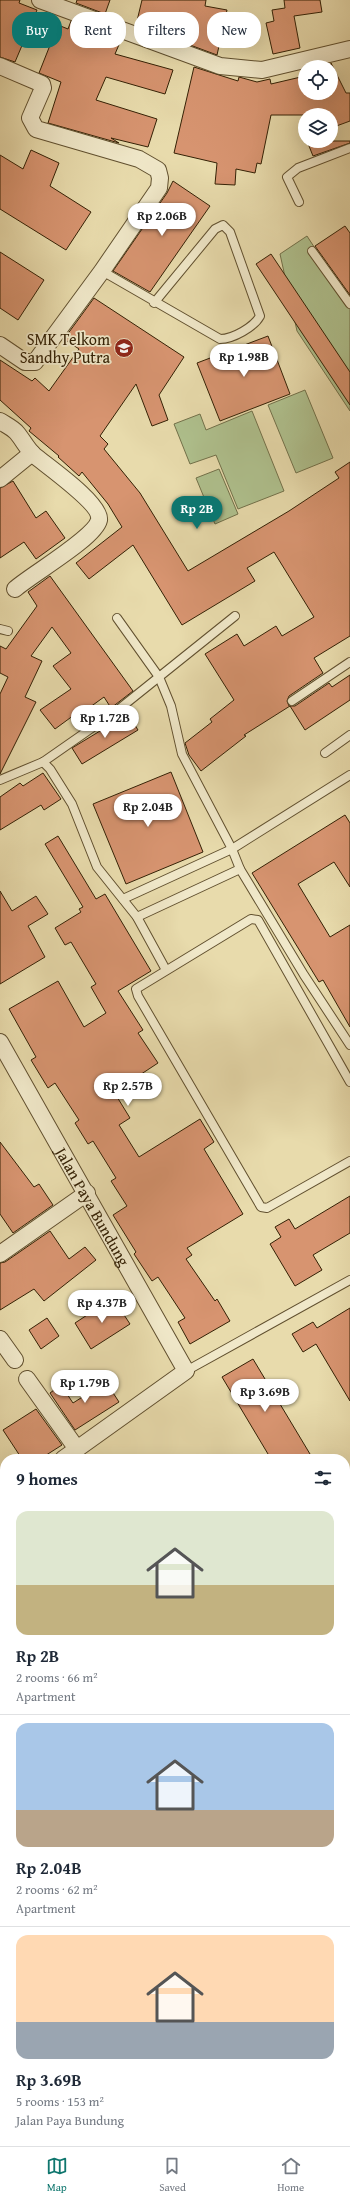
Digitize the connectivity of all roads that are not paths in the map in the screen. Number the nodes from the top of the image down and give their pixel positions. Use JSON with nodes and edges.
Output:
{"nodes":[{"id":1,"x":40,"y":0,"type":"edge"},
{"id":2,"x":350,"y":49,"type":"edge"},
{"id":3,"x":0,"y":66,"type":"edge"},
{"id":4,"x":350,"y":148,"type":"edge"},
{"id":5,"x":299,"y":202,"type":"dead end"},
{"id":6,"x":312,"y":251,"type":"dead end"},
{"id":7,"x":102,"y":271,"type":"junction"},
{"id":8,"x":154,"y":302,"type":"junction"},
{"id":9,"x":350,"y":304,"type":"edge"},
{"id":10,"x":0,"y":345,"type":"edge"},
{"id":11,"x":0,"y":421,"type":"edge"},
{"id":12,"x":32,"y":453,"type":"junction"},
{"id":13,"x":0,"y":479,"type":"edge"},
{"id":14,"x":15,"y":589,"type":"dead end"},
{"id":15,"x":235,"y":616,"type":"dead end"},
{"id":16,"x":117,"y":618,"type":"dead end"},
{"id":17,"x":350,"y":662,"type":"edge"},
{"id":18,"x":159,"y":677,"type":"junction"},
{"id":19,"x":292,"y":701,"type":"dead end"},
{"id":20,"x":350,"y":735,"type":"edge"},
{"id":21,"x":325,"y":753,"type":"dead end"},
{"id":22,"x":43,"y":762,"type":"junction"},
{"id":23,"x":350,"y":775,"type":"edge"},
{"id":24,"x":0,"y":780,"type":"edge"},
{"id":25,"x":232,"y":849,"type":"junction"},
{"id":26,"x":240,"y":869,"type":"junction"},
{"id":27,"x":123,"y":899,"type":"junction"},
{"id":28,"x":137,"y":917,"type":"junction"},
{"id":29,"x":166,"y":970,"type":"junction"},
{"id":30,"x":0,"y":1042,"type":"edge"},
{"id":31,"x":350,"y":1045,"type":"edge"},
{"id":32,"x":350,"y":1082,"type":"edge"},
{"id":33,"x":350,"y":1161,"type":"edge"},
{"id":34,"x":87,"y":1193,"type":"junction"},
{"id":35,"x":0,"y":1254,"type":"edge"},
{"id":36,"x":350,"y":1280,"type":"edge"},
{"id":37,"x":0,"y":1339,"type":"edge"},
{"id":38,"x":15,"y":1360,"type":"dead end"},
{"id":39,"x":186,"y":1371,"type":"junction"},
{"id":40,"x":27,"y":1379,"type":"dead end"},
{"id":41,"x":77,"y":1449,"type":"junction"},
{"id":42,"x":70,"y":1454,"type":"edge"}],
"edges":[{"from":1,"to":2,"type":"street"},
{"from":3,"to":7,"type":"street"},
{"from":4,"to":5,"type":"lane"},
{"from":6,"to":9,"type":"lane"},
{"from":7,"to":8,"type":"lane"},
{"from":7,"to":10,"type":"street"},
{"from":8,"to":8,"type":"lane"},
{"from":11,"to":12,"type":"street"},
{"from":12,"to":13,"type":"street"},
{"from":12,"to":14,"type":"street"},
{"from":15,"to":18,"type":"lane"},
{"from":16,"to":18,"type":"lane"},
{"from":17,"to":19,"type":"lane"},
{"from":18,"to":22,"type":"lane"},
{"from":18,"to":25,"type":"lane"},
{"from":20,"to":21,"type":"lane"},
{"from":22,"to":24,"type":"lane"},
{"from":22,"to":27,"type":"lane"},
{"from":23,"to":25,"type":"lane"},
{"from":25,"to":26,"type":"lane"},
{"from":25,"to":27,"type":"lane"},
{"from":26,"to":28,"type":"lane"},
{"from":26,"to":31,"type":"lane"},
{"from":27,"to":28,"type":"lane"},
{"from":28,"to":29,"type":"lane"},
{"from":29,"to":32,"type":"lane"},
{"from":29,"to":33,"type":"lane"},
{"from":30,"to":34,"type":"street","name":"Jalan Paya Bundung"},
{"from":34,"to":35,"type":"street"},
{"from":34,"to":39,"type":"street","name":"Jalan Paya Bundung"},
{"from":36,"to":39,"type":"lane"},
{"from":37,"to":38,"type":"street"},
{"from":39,"to":41,"type":"street"},
{"from":40,"to":41,"type":"street"},
{"from":41,"to":42,"type":"street"}]}
